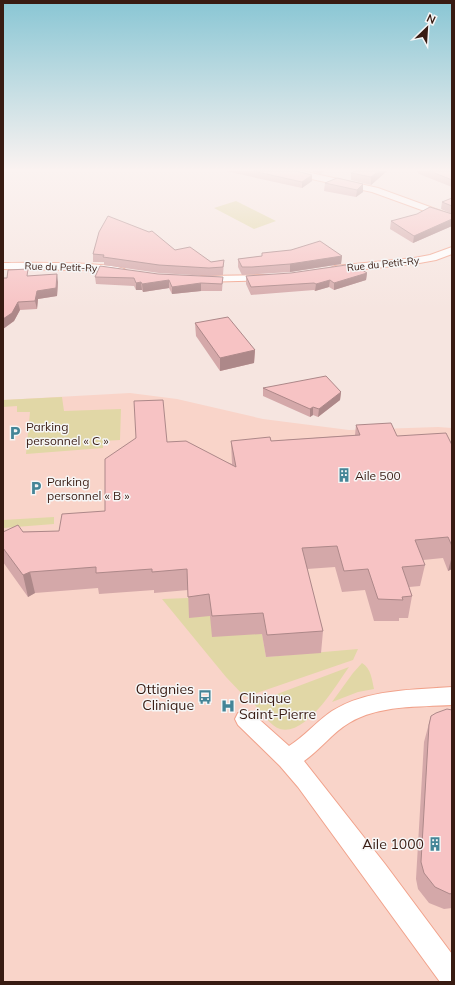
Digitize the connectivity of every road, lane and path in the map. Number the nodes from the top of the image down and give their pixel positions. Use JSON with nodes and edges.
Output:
{"nodes":[{"id":1,"x":452,"y":250,"type":"edge"},
{"id":2,"x":3,"y":266,"type":"edge"},
{"id":3,"x":327,"y":270,"type":"edge"},
{"id":4,"x":133,"y":273,"type":"edge"},
{"id":5,"x":279,"y":277,"type":"edge"},
{"id":6,"x":187,"y":279,"type":"edge"},
{"id":7,"x":452,"y":696,"type":"edge"},
{"id":8,"x":245,"y":719,"type":"dead end"},
{"id":9,"x":288,"y":759,"type":"junction"},
{"id":10,"x":452,"y":976,"type":"edge"}],
"edges":[{"from":1,"to":3,"type":"street","name":"Rue du Petit-Ry"},
{"from":2,"to":4,"type":"street","name":"Rue du Petit-Ry"},
{"from":5,"to":6,"type":"street"},
{"from":7,"to":9,"type":"street"},
{"from":8,"to":9,"type":"street"},
{"from":9,"to":10,"type":"street"}]}
